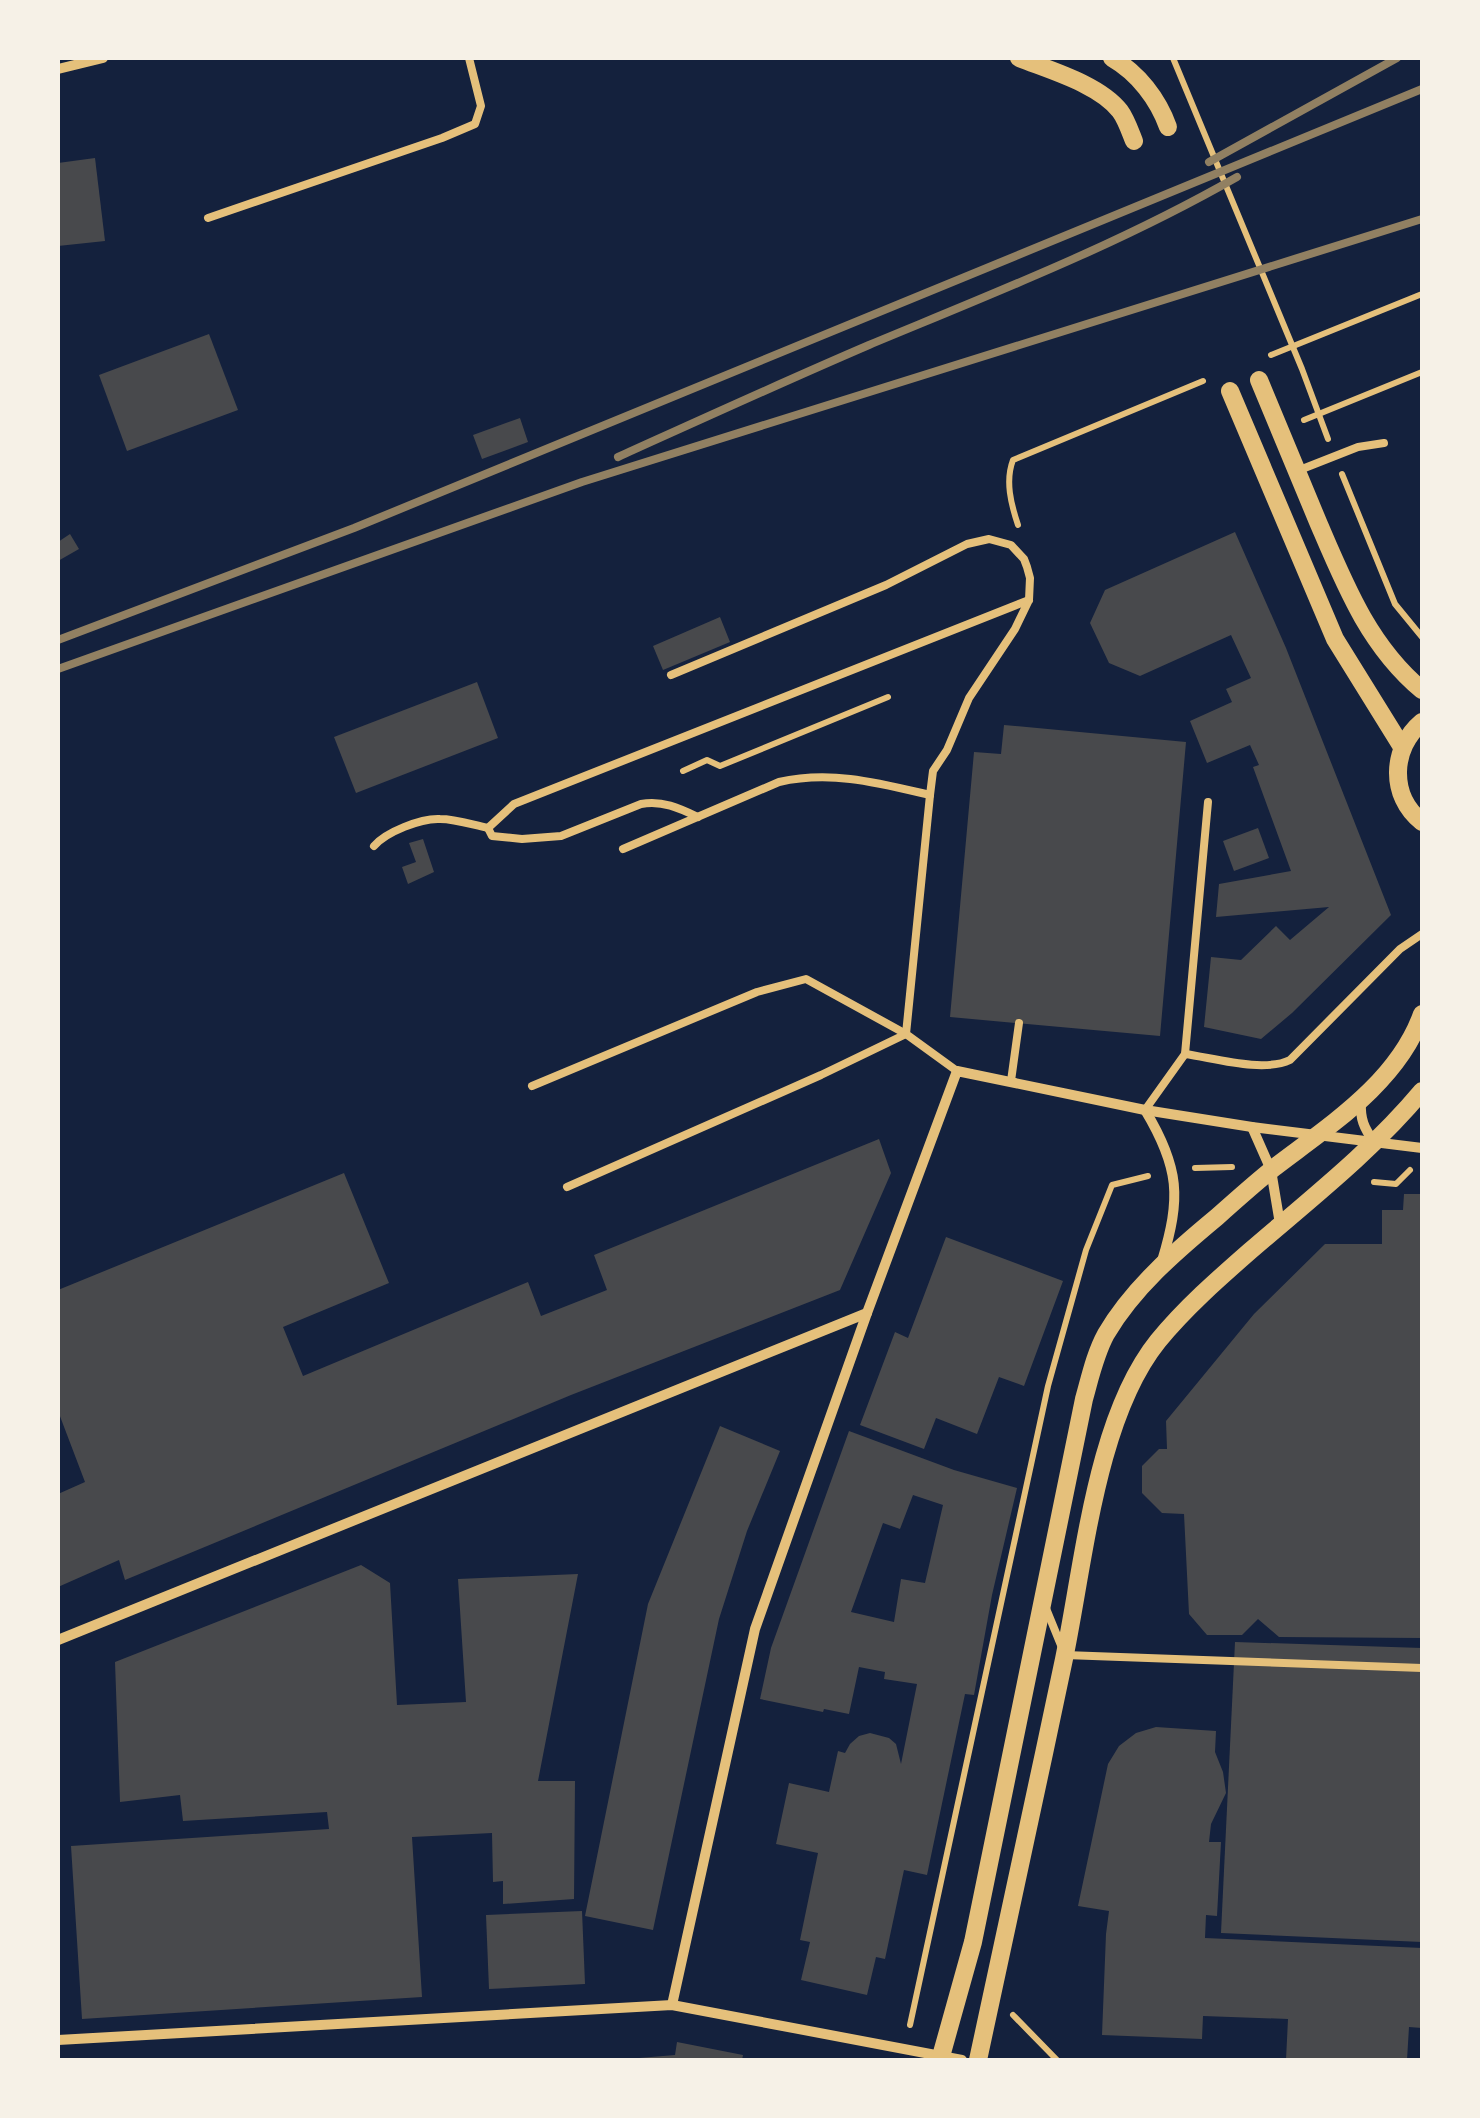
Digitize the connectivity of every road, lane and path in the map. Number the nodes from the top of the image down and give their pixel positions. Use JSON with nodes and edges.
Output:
{"nodes":[{"id":1,"x":103,"y":58,"type":"edge"},
{"id":2,"x":469,"y":58,"type":"edge"},
{"id":3,"x":1018,"y":58,"type":"edge"},
{"id":4,"x":1174,"y":58,"type":"edge"},
{"id":5,"x":1122,"y":60,"type":"edge"},
{"id":6,"x":58,"y":69,"type":"edge"},
{"id":7,"x":1101,"y":94,"type":"junction"},
{"id":8,"x":1168,"y":127,"type":"dead end"},
{"id":9,"x":1134,"y":140,"type":"dead end"},
{"id":10,"x":208,"y":218,"type":"dead end"},
{"id":11,"x":1422,"y":294,"type":"edge"},
{"id":12,"x":1312,"y":339,"type":"dead end"},
{"id":13,"x":1422,"y":372,"type":"edge"},
{"id":14,"x":1259,"y":380,"type":"dead end"},
{"id":15,"x":1199,"y":383,"type":"dead end"},
{"id":16,"x":1230,"y":391,"type":"dead end"},
{"id":17,"x":1318,"y":414,"type":"junction"},
{"id":18,"x":1280,"y":430,"type":"junction"},
{"id":19,"x":1384,"y":443,"type":"dead end"},
{"id":20,"x":1334,"y":455,"type":"junction"},
{"id":21,"x":1296,"y":470,"type":"junction"},
{"id":22,"x":1024,"y":559,"type":"junction"},
{"id":23,"x":1029,"y":600,"type":"junction"},
{"id":24,"x":1422,"y":637,"type":"edge"},
{"id":25,"x":671,"y":675,"type":"dead end"},
{"id":26,"x":1422,"y":690,"type":"edge"},
{"id":27,"x":888,"y":696,"type":"dead end"},
{"id":28,"x":1422,"y":722,"type":"edge"},
{"id":29,"x":1402,"y":747,"type":"junction"},
{"id":30,"x":682,"y":771,"type":"dead end"},
{"id":31,"x":930,"y":795,"type":"junction"},
{"id":32,"x":1208,"y":802,"type":"dead end"},
{"id":33,"x":698,"y":817,"type":"junction"},
{"id":34,"x":1422,"y":822,"type":"edge"},
{"id":35,"x":488,"y":828,"type":"junction"},
{"id":36,"x":374,"y":846,"type":"dead end"},
{"id":37,"x":623,"y":848,"type":"dead end"},
{"id":38,"x":1422,"y":934,"type":"edge"},
{"id":39,"x":1422,"y":1014,"type":"edge"},
{"id":40,"x":1019,"y":1023,"type":"dead end"},
{"id":41,"x":906,"y":1034,"type":"junction"},
{"id":42,"x":1185,"y":1054,"type":"junction"},
{"id":43,"x":957,"y":1071,"type":"junction"},
{"id":44,"x":1011,"y":1081,"type":"junction"},
{"id":45,"x":532,"y":1086,"type":"dead end"},
{"id":46,"x":1422,"y":1090,"type":"edge"},
{"id":47,"x":1362,"y":1099,"type":"junction"},
{"id":48,"x":1145,"y":1110,"type":"junction"},
{"id":49,"x":1252,"y":1126,"type":"junction"},
{"id":50,"x":1318,"y":1135,"type":"junction"},
{"id":51,"x":1374,"y":1142,"type":"junction"},
{"id":52,"x":1422,"y":1148,"type":"edge"},
{"id":53,"x":1271,"y":1170,"type":"junction"},
{"id":54,"x":1172,"y":1171,"type":"junction"},
{"id":55,"x":567,"y":1187,"type":"dead end"},
{"id":56,"x":1280,"y":1225,"type":"junction"},
{"id":57,"x":1160,"y":1268,"type":"junction"},
{"id":58,"x":867,"y":1313,"type":"junction"},
{"id":59,"x":1043,"y":1601,"type":"junction"},
{"id":60,"x":58,"y":1640,"type":"edge"},
{"id":61,"x":1064,"y":1655,"type":"junction"},
{"id":62,"x":1422,"y":1668,"type":"edge"},
{"id":63,"x":992,"y":1993,"type":"junction"},
{"id":64,"x":672,"y":2006,"type":"junction"},
{"id":65,"x":58,"y":2040,"type":"edge"},
{"id":66,"x":904,"y":2050,"type":"junction"},
{"id":67,"x":940,"y":2058,"type":"edge"},
{"id":68,"x":962,"y":2060,"type":"edge"},
{"id":69,"x":978,"y":2060,"type":"edge"},
{"id":70,"x":1057,"y":2060,"type":"edge"}],
"edges":[{"from":1,"to":6,"type":"street"},
{"from":2,"to":10,"type":"lane"},
{"from":3,"to":7,"type":"street"},
{"from":4,"to":17,"type":"path"},
{"from":5,"to":7,"type":"street"},
{"from":5,"to":8,"type":"street"},
{"from":7,"to":9,"type":"street"},
{"from":11,"to":12,"type":"path"},
{"from":13,"to":17,"type":"path"},
{"from":14,"to":18,"type":"street"},
{"from":15,"to":22,"type":"path"},
{"from":16,"to":29,"type":"street"},
{"from":17,"to":18,"type":"path"},
{"from":17,"to":20,"type":"path"},
{"from":18,"to":21,"type":"street"},
{"from":19,"to":20,"type":"lane"},
{"from":20,"to":21,"type":"lane"},
{"from":20,"to":24,"type":"path"},
{"from":21,"to":26,"type":"street"},
{"from":22,"to":23,"type":"lane"},
{"from":22,"to":25,"type":"lane"},
{"from":23,"to":31,"type":"lane"},
{"from":23,"to":35,"type":"lane"},
{"from":27,"to":30,"type":"path"},
{"from":28,"to":29,"type":"street"},
{"from":29,"to":34,"type":"street"},
{"from":31,"to":33,"type":"lane"},
{"from":31,"to":41,"type":"lane"},
{"from":32,"to":42,"type":"lane"},
{"from":33,"to":35,"type":"lane"},
{"from":33,"to":37,"type":"lane"},
{"from":35,"to":36,"type":"lane"},
{"from":38,"to":42,"type":"lane"},
{"from":39,"to":47,"type":"street"},
{"from":40,"to":44,"type":"lane"},
{"from":41,"to":43,"type":"lane"},
{"from":41,"to":45,"type":"lane"},
{"from":41,"to":55,"type":"lane"},
{"from":42,"to":48,"type":"lane"},
{"from":43,"to":44,"type":"street"},
{"from":43,"to":58,"type":"street"},
{"from":44,"to":48,"type":"street"},
{"from":46,"to":51,"type":"street"},
{"from":47,"to":50,"type":"street"},
{"from":47,"to":51,"type":"street"},
{"from":48,"to":49,"type":"street"},
{"from":48,"to":54,"type":"street"},
{"from":49,"to":50,"type":"street"},
{"from":49,"to":53,"type":"street"},
{"from":50,"to":51,"type":"street"},
{"from":50,"to":53,"type":"street"},
{"from":51,"to":52,"type":"street"},
{"from":51,"to":56,"type":"street"},
{"from":53,"to":56,"type":"street"},
{"from":53,"to":57,"type":"street"},
{"from":54,"to":57,"type":"street"},
{"from":54,"to":66,"type":"path"},
{"from":56,"to":61,"type":"street"},
{"from":57,"to":59,"type":"street"},
{"from":58,"to":60,"type":"street"},
{"from":58,"to":64,"type":"street"},
{"from":59,"to":61,"type":"lane"},
{"from":59,"to":67,"type":"street"},
{"from":61,"to":62,"type":"lane"},
{"from":61,"to":63,"type":"street"},
{"from":63,"to":69,"type":"street"},
{"from":63,"to":70,"type":"path"},
{"from":64,"to":65,"type":"street"},
{"from":64,"to":66,"type":"street"},
{"from":66,"to":67,"type":"street"},
{"from":67,"to":68,"type":"street"}]}
